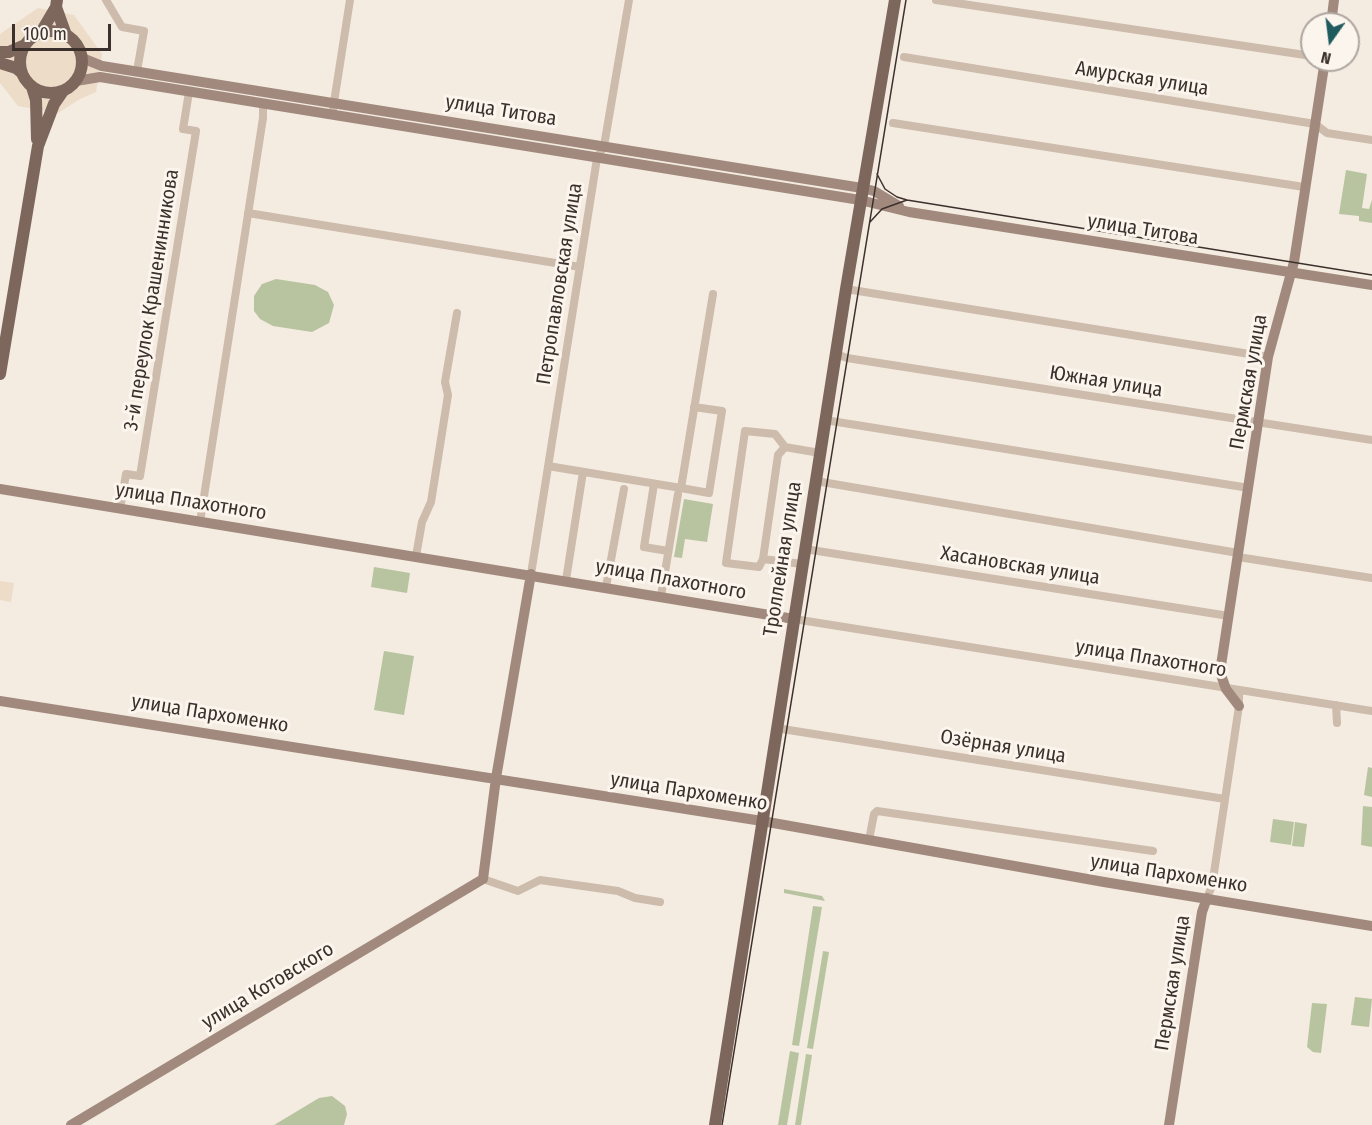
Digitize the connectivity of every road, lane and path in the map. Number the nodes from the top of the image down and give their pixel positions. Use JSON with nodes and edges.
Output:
{"nodes":[{"id":1,"x":106,"y":0,"type":"edge"},
{"id":2,"x":350,"y":0,"type":"edge"},
{"id":3,"x":629,"y":0,"type":"edge"},
{"id":4,"x":894,"y":0,"type":"edge"},
{"id":5,"x":936,"y":0,"type":"edge"},
{"id":6,"x":57,"y":3,"type":"edge"},
{"id":7,"x":40,"y":34,"type":"junction"},
{"id":8,"x":66,"y":35,"type":"junction"},
{"id":9,"x":25,"y":45,"type":"junction"},
{"id":10,"x":0,"y":52,"type":"edge"},
{"id":11,"x":1300,"y":54,"type":"edge"},
{"id":12,"x":904,"y":57,"type":"dead end"},
{"id":13,"x":82,"y":58,"type":"junction"},
{"id":14,"x":0,"y":63,"type":"edge"},
{"id":15,"x":137,"y":71,"type":"junction"},
{"id":16,"x":1323,"y":72,"type":"edge"},
{"id":17,"x":22,"y":73,"type":"junction"},
{"id":18,"x":76,"y":81,"type":"junction"},
{"id":19,"x":32,"y":87,"type":"junction"},
{"id":20,"x":63,"y":91,"type":"junction"},
{"id":21,"x":189,"y":92,"type":"junction"},
{"id":22,"x":334,"y":103,"type":"junction"},
{"id":23,"x":263,"y":104,"type":"junction"},
{"id":24,"x":332,"y":115,"type":"junction"},
{"id":25,"x":893,"y":123,"type":"dead end"},
{"id":26,"x":1315,"y":124,"type":"junction"},
{"id":27,"x":1372,"y":140,"type":"edge"},
{"id":28,"x":38,"y":146,"type":"junction"},
{"id":29,"x":604,"y":146,"type":"junction"},
{"id":30,"x":597,"y":158,"type":"junction"},
{"id":31,"x":1304,"y":187,"type":"junction"},
{"id":32,"x":861,"y":194,"type":"junction"},
{"id":33,"x":248,"y":213,"type":"junction"},
{"id":34,"x":580,"y":267,"type":"junction"},
{"id":35,"x":1291,"y":272,"type":"junction"},
{"id":36,"x":1372,"y":285,"type":"edge"},
{"id":37,"x":846,"y":289,"type":"junction"},
{"id":38,"x":713,"y":294,"type":"dead end"},
{"id":39,"x":457,"y":313,"type":"dead end"},
{"id":40,"x":836,"y":354,"type":"junction"},
{"id":41,"x":1268,"y":357,"type":"junction"},
{"id":42,"x":0,"y":374,"type":"edge"},
{"id":43,"x":694,"y":407,"type":"junction"},
{"id":44,"x":825,"y":420,"type":"junction"},
{"id":45,"x":1259,"y":423,"type":"junction"},
{"id":46,"x":1372,"y":440,"type":"edge"},
{"id":47,"x":785,"y":447,"type":"junction"},
{"id":48,"x":820,"y":453,"type":"junction"},
{"id":49,"x":548,"y":466,"type":"junction"},
{"id":50,"x":583,"y":472,"type":"junction"},
{"id":51,"x":816,"y":481,"type":"junction"},
{"id":52,"x":654,"y":484,"type":"junction"},
{"id":53,"x":1250,"y":488,"type":"junction"},
{"id":54,"x":0,"y":489,"type":"edge"},
{"id":55,"x":624,"y":489,"type":"dead end"},
{"id":56,"x":680,"y":491,"type":"junction"},
{"id":57,"x":120,"y":509,"type":"junction"},
{"id":58,"x":200,"y":522,"type":"junction"},
{"id":59,"x":805,"y":549,"type":"junction"},
{"id":60,"x":668,"y":551,"type":"junction"},
{"id":61,"x":1238,"y":555,"type":"junction"},
{"id":62,"x":416,"y":556,"type":"junction"},
{"id":63,"x":764,"y":559,"type":"junction"},
{"id":64,"x":802,"y":564,"type":"junction"},
{"id":65,"x":531,"y":574,"type":"junction"},
{"id":66,"x":1372,"y":578,"type":"edge"},
{"id":67,"x":566,"y":580,"type":"junction"},
{"id":68,"x":606,"y":587,"type":"junction"},
{"id":69,"x":661,"y":596,"type":"junction"},
{"id":70,"x":1230,"y":616,"type":"junction"},
{"id":71,"x":794,"y":619,"type":"junction"},
{"id":72,"x":1226,"y":689,"type":"junction"},
{"id":73,"x":1239,"y":691,"type":"junction"},
{"id":74,"x":0,"y":701,"type":"edge"},
{"id":75,"x":1336,"y":705,"type":"junction"},
{"id":76,"x":1239,"y":706,"type":"junction"},
{"id":77,"x":1372,"y":711,"type":"edge"},
{"id":78,"x":1337,"y":723,"type":"dead end"},
{"id":79,"x":776,"y":728,"type":"junction"},
{"id":80,"x":496,"y":778,"type":"junction"},
{"id":81,"x":1225,"y":800,"type":"junction"},
{"id":82,"x":762,"y":821,"type":"junction"},
{"id":83,"x":869,"y":840,"type":"junction"},
{"id":84,"x":1153,"y":851,"type":"dead end"},
{"id":85,"x":483,"y":879,"type":"junction"},
{"id":86,"x":1207,"y":898,"type":"junction"},
{"id":87,"x":660,"y":902,"type":"dead end"},
{"id":88,"x":1372,"y":926,"type":"edge"},
{"id":89,"x":71,"y":1125,"type":"edge"},
{"id":90,"x":715,"y":1125,"type":"edge"},
{"id":91,"x":1169,"y":1125,"type":"edge"}],
"edges":[{"from":1,"to":15,"type":"street"},
{"from":2,"to":22,"type":"street"},
{"from":3,"to":29,"type":"street","name":"Петропавловская улица"},
{"from":4,"to":32,"type":"main road","name":"Троллейная улица"},
{"from":5,"to":11,"type":"street"},
{"from":6,"to":7,"type":"main road"},
{"from":6,"to":8,"type":"main road"},
{"from":7,"to":8,"type":"main road"},
{"from":7,"to":9,"type":"main road"},
{"from":8,"to":13,"type":"main road"},
{"from":9,"to":10,"type":"main road"},
{"from":9,"to":17,"type":"main road"},
{"from":12,"to":26,"type":"street","name":"Амурская улица"},
{"from":13,"to":15,"type":"street","name":"улица Титова"},
{"from":13,"to":18,"type":"main road"},
{"from":14,"to":17,"type":"main road"},
{"from":15,"to":22,"type":"street","name":"улица Титова"},
{"from":16,"to":26,"type":"street","name":"Пермская улица"},
{"from":17,"to":19,"type":"main road"},
{"from":18,"to":20,"type":"main road"},
{"from":18,"to":21,"type":"street","name":"улица Титова"},
{"from":19,"to":20,"type":"main road"},
{"from":19,"to":28,"type":"main road"},
{"from":20,"to":28,"type":"main road"},
{"from":21,"to":23,"type":"street","name":"улица Титова"},
{"from":21,"to":57,"type":"street","name":"3-й переулок Крашенинникова"},
{"from":22,"to":24,"type":"street"},
{"from":22,"to":29,"type":"street","name":"улица Титова"},
{"from":23,"to":24,"type":"street","name":"улица Титова"},
{"from":23,"to":33,"type":"street"},
{"from":24,"to":30,"type":"street","name":"улица Титова"},
{"from":25,"to":31,"type":"street"},
{"from":26,"to":27,"type":"street","name":"Амурская улица"},
{"from":26,"to":31,"type":"street","name":"Пермская улица"},
{"from":28,"to":42,"type":"main road"},
{"from":29,"to":30,"type":"street","name":"Петропавловская улица"},
{"from":29,"to":32,"type":"street","name":"улица Титова"},
{"from":30,"to":32,"type":"street","name":"улица Титова"},
{"from":30,"to":34,"type":"street","name":"Петропавловская улица"},
{"from":31,"to":35,"type":"street","name":"Пермская улица"},
{"from":32,"to":35,"type":"street","name":"улица Титова"},
{"from":32,"to":37,"type":"main road","name":"Троллейная улица"},
{"from":33,"to":34,"type":"street"},
{"from":33,"to":58,"type":"street"},
{"from":34,"to":49,"type":"street","name":"Петропавловская улица"},
{"from":35,"to":36,"type":"street","name":"улица Титова"},
{"from":35,"to":41,"type":"street","name":"Пермская улица"},
{"from":37,"to":40,"type":"main road","name":"Троллейная улица"},
{"from":37,"to":41,"type":"street"},
{"from":38,"to":43,"type":"street"},
{"from":39,"to":62,"type":"street"},
{"from":40,"to":44,"type":"main road","name":"Троллейная улица"},
{"from":40,"to":45,"type":"street","name":"Южная улица"},
{"from":41,"to":45,"type":"street","name":"Пермская улица"},
{"from":43,"to":56,"type":"street"},
{"from":43,"to":56,"type":"street"},
{"from":44,"to":48,"type":"main road","name":"Троллейная улица"},
{"from":44,"to":53,"type":"street"},
{"from":45,"to":46,"type":"street","name":"Южная улица"},
{"from":45,"to":53,"type":"street","name":"Пермская улица"},
{"from":47,"to":48,"type":"street"},
{"from":47,"to":63,"type":"street"},
{"from":47,"to":63,"type":"street"},
{"from":48,"to":51,"type":"main road","name":"Троллейная улица"},
{"from":49,"to":50,"type":"street"},
{"from":49,"to":65,"type":"street","name":"Петропавловская улица"},
{"from":50,"to":52,"type":"street"},
{"from":50,"to":67,"type":"street"},
{"from":51,"to":59,"type":"main road","name":"Троллейная улица"},
{"from":51,"to":61,"type":"street"},
{"from":52,"to":56,"type":"street"},
{"from":52,"to":60,"type":"street"},
{"from":53,"to":61,"type":"street","name":"Пермская улица"},
{"from":54,"to":57,"type":"street","name":"улица Плахотного"},
{"from":55,"to":68,"type":"street"},
{"from":56,"to":60,"type":"street"},
{"from":57,"to":58,"type":"street","name":"улица Плахотного"},
{"from":58,"to":62,"type":"street","name":"улица Плахотного"},
{"from":59,"to":64,"type":"main road","name":"Троллейная улица"},
{"from":59,"to":70,"type":"street","name":"Хасановская улица"},
{"from":60,"to":69,"type":"street"},
{"from":61,"to":66,"type":"street"},
{"from":61,"to":70,"type":"street","name":"Пермская улица"},
{"from":62,"to":65,"type":"street","name":"улица Плахотного"},
{"from":63,"to":64,"type":"street"},
{"from":64,"to":71,"type":"main road","name":"Троллейная улица"},
{"from":65,"to":67,"type":"street","name":"улица Плахотного"},
{"from":65,"to":80,"type":"street"},
{"from":67,"to":68,"type":"street","name":"улица Плахотного"},
{"from":68,"to":69,"type":"street","name":"улица Плахотного"},
{"from":69,"to":71,"type":"street","name":"улица Плахотного"},
{"from":70,"to":72,"type":"street","name":"Пермская улица"},
{"from":71,"to":72,"type":"street","name":"улица Плахотного"},
{"from":71,"to":79,"type":"main road","name":"Троллейная улица"},
{"from":72,"to":73,"type":"street","name":"улица Плахотного"},
{"from":72,"to":76,"type":"street","name":"Пермская улица"},
{"from":73,"to":75,"type":"street","name":"улица Плахотного"},
{"from":73,"to":76,"type":"street","name":"Пермская улица"},
{"from":74,"to":80,"type":"street","name":"улица Пархоменко"},
{"from":75,"to":77,"type":"street","name":"улица Плахотного"},
{"from":75,"to":78,"type":"street"},
{"from":76,"to":81,"type":"street","name":"Пермская улица"},
{"from":79,"to":81,"type":"street","name":"Озёрная улица"},
{"from":79,"to":82,"type":"main road","name":"Троллейная улица"},
{"from":80,"to":82,"type":"street","name":"улица Пархоменко"},
{"from":80,"to":85,"type":"street"},
{"from":81,"to":86,"type":"street","name":"Пермская улица"},
{"from":82,"to":83,"type":"street","name":"улица Пархоменко"},
{"from":82,"to":90,"type":"main road","name":"Троллейная улица"},
{"from":83,"to":84,"type":"street"},
{"from":83,"to":86,"type":"street","name":"улица Пархоменко"},
{"from":85,"to":87,"type":"street"},
{"from":85,"to":89,"type":"street","name":"улица Котовского"},
{"from":86,"to":88,"type":"street","name":"улица Пархоменко"},
{"from":86,"to":91,"type":"street","name":"Пермская улица"}]}
